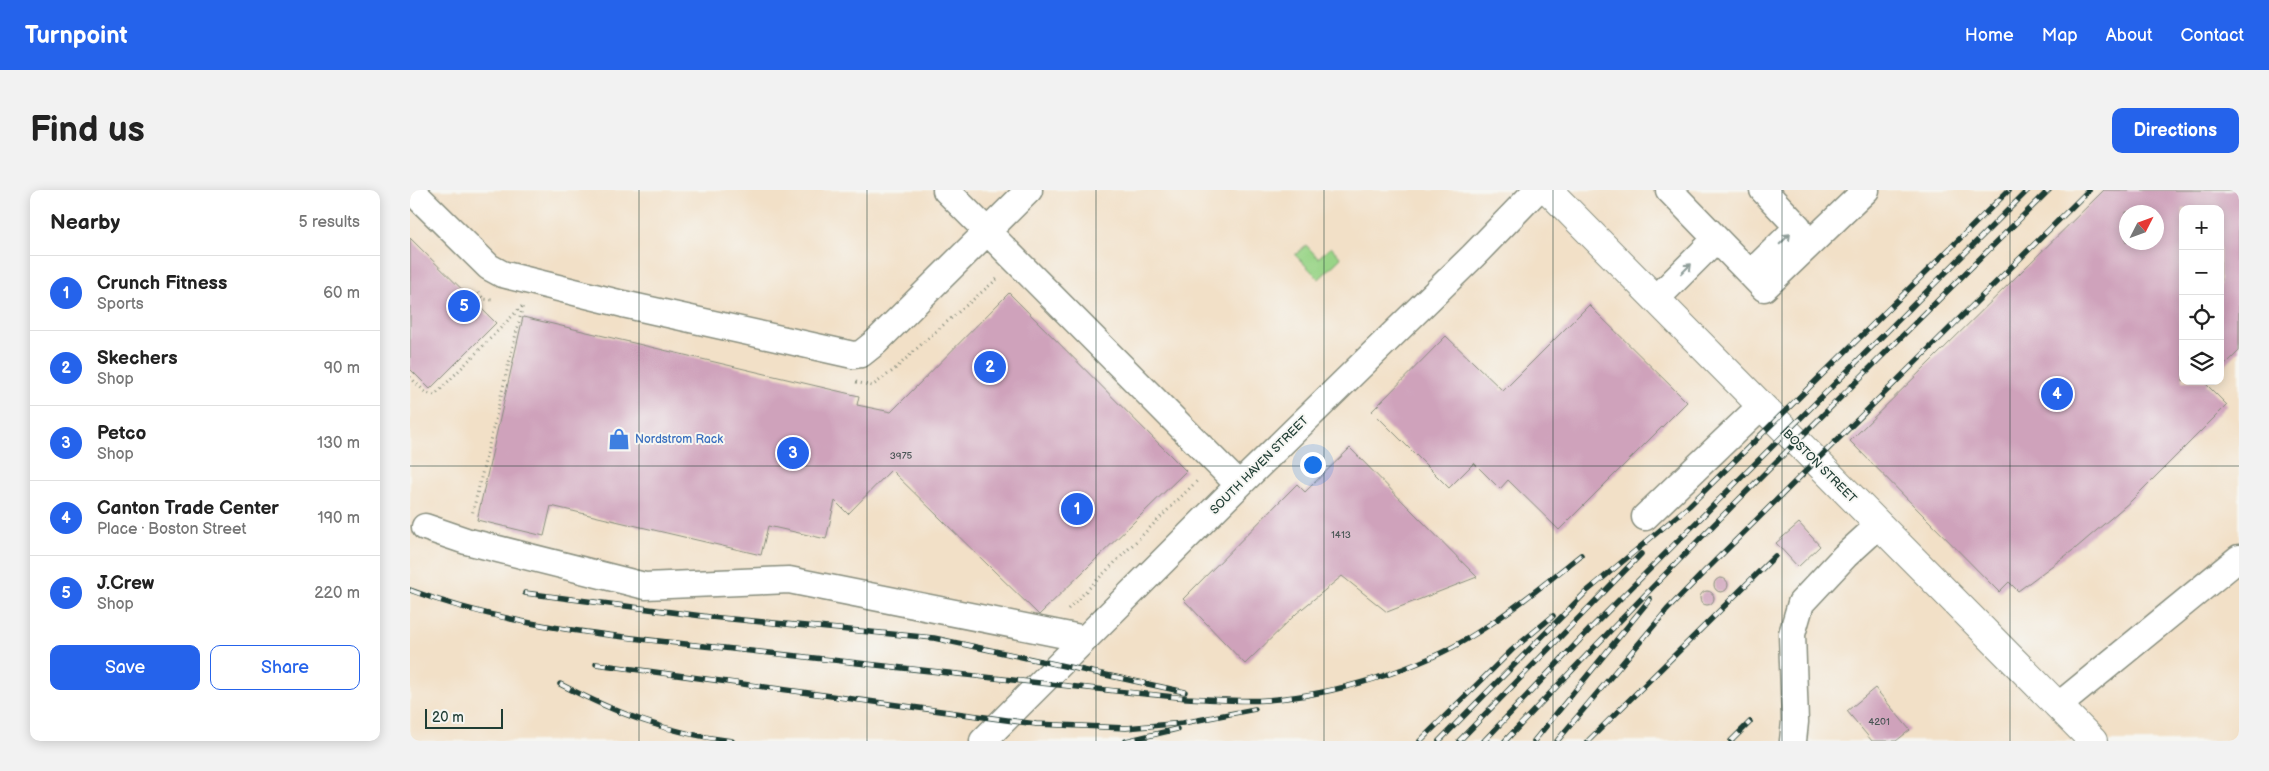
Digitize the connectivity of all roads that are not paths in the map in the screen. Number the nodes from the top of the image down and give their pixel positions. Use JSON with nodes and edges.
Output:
{"nodes":[{"id":1,"x":411,"y":190,"type":"edge"},
{"id":2,"x":946,"y":190,"type":"edge"},
{"id":3,"x":1029,"y":190,"type":"edge"},
{"id":4,"x":1537,"y":190,"type":"edge"},
{"id":5,"x":1548,"y":190,"type":"edge"},
{"id":6,"x":1669,"y":190,"type":"edge"},
{"id":7,"x":1763,"y":190,"type":"edge"},
{"id":8,"x":1866,"y":190,"type":"edge"},
{"id":9,"x":987,"y":232,"type":"junction"},
{"id":10,"x":1716,"y":239,"type":"junction"},
{"id":11,"x":1751,"y":273,"type":"junction"},
{"id":12,"x":1656,"y":299,"type":"junction"},
{"id":13,"x":1761,"y":406,"type":"junction"},
{"id":14,"x":1239,"y":485,"type":"junction"},
{"id":15,"x":1645,"y":517,"type":"dead end"},
{"id":16,"x":1878,"y":525,"type":"junction"},
{"id":17,"x":425,"y":527,"type":"dead end"},
{"id":18,"x":2239,"y":558,"type":"edge"},
{"id":19,"x":1085,"y":639,"type":"junction"},
{"id":20,"x":2058,"y":706,"type":"junction"},
{"id":21,"x":983,"y":741,"type":"edge"},
{"id":22,"x":1793,"y":741,"type":"edge"},
{"id":23,"x":2093,"y":741,"type":"edge"}],
"edges":[{"from":1,"to":9,"type":"street"},
{"from":2,"to":9,"type":"street"},
{"from":3,"to":9,"type":"street"},
{"from":4,"to":14,"type":"street","name":"SOUTH HAVEN STREET"},
{"from":5,"to":12,"type":"main road","name":"BOSTON STREET"},
{"from":6,"to":10,"type":"street"},
{"from":11,"to":7,"type":"street","one_way":true},
{"from":8,"to":11,"type":"street"},
{"from":9,"to":14,"type":"street"},
{"from":10,"to":11,"type":"street"},
{"from":12,"to":10,"type":"street","one_way":true},
{"from":12,"to":13,"type":"main road","name":"BOSTON STREET"},
{"from":13,"to":15,"type":"street"},
{"from":13,"to":16,"type":"main road","name":"BOSTON STREET"},
{"from":14,"to":19,"type":"street","name":"SOUTH HAVEN STREET"},
{"from":16,"to":20,"type":"main road","name":"BOSTON STREET"},
{"from":16,"to":22,"type":"street"},
{"from":17,"to":19,"type":"street"},
{"from":18,"to":20,"type":"street"},
{"from":19,"to":21,"type":"street","name":"SOUTH HAVEN STREET"},
{"from":20,"to":23,"type":"main road","name":"BOSTON STREET"}]}
